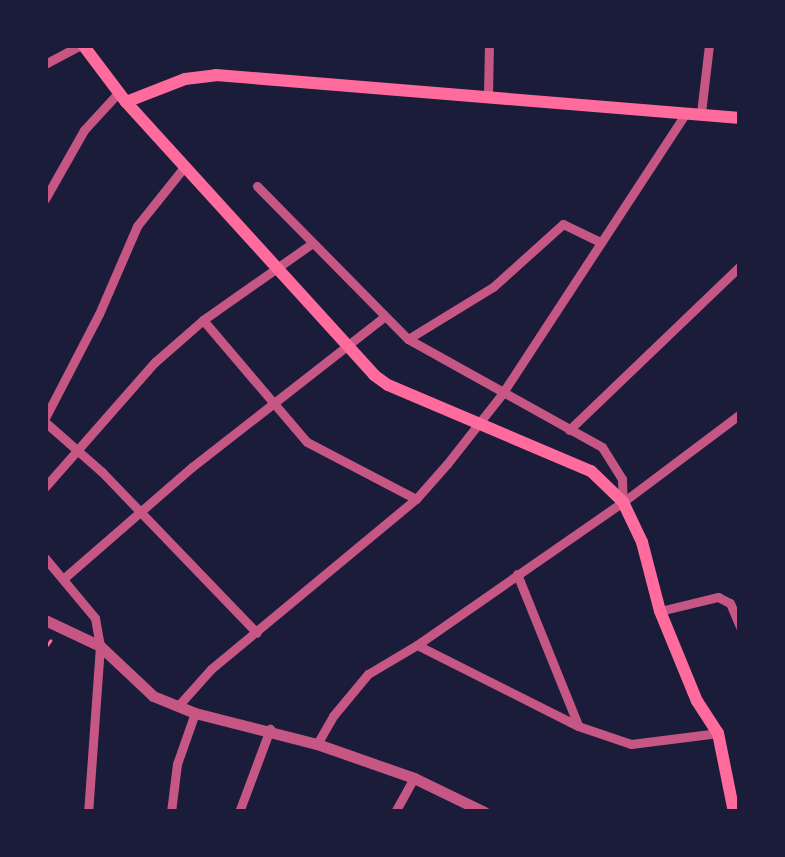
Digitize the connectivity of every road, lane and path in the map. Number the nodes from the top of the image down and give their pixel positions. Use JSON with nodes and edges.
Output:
{"nodes":[{"id":1,"x":81,"y":45,"type":"edge"},
{"id":2,"x":489,"y":45,"type":"edge"},
{"id":3,"x":709,"y":45,"type":"edge"},
{"id":4,"x":45,"y":64,"type":"edge"},
{"id":5,"x":488,"y":95,"type":"junction"},
{"id":6,"x":122,"y":98,"type":"junction"},
{"id":7,"x":694,"y":112,"type":"junction"},
{"id":8,"x":740,"y":118,"type":"edge"},
{"id":9,"x":185,"y":166,"type":"junction"},
{"id":10,"x":258,"y":186,"type":"dead end"},
{"id":11,"x":45,"y":199,"type":"edge"},
{"id":12,"x":600,"y":242,"type":"junction"},
{"id":13,"x":311,"y":244,"type":"junction"},
{"id":14,"x":276,"y":266,"type":"junction"},
{"id":15,"x":740,"y":266,"type":"edge"},
{"id":16,"x":384,"y":316,"type":"junction"},
{"id":17,"x":202,"y":320,"type":"junction"},
{"id":18,"x":408,"y":339,"type":"junction"},
{"id":19,"x":345,"y":345,"type":"junction"},
{"id":20,"x":502,"y":394,"type":"junction"},
{"id":21,"x":270,"y":404,"type":"junction"},
{"id":22,"x":740,"y":414,"type":"edge"},
{"id":23,"x":45,"y":420,"type":"edge"},
{"id":24,"x":476,"y":424,"type":"junction"},
{"id":25,"x":569,"y":430,"type":"junction"},
{"id":26,"x":78,"y":450,"type":"junction"},
{"id":27,"x":45,"y":487,"type":"edge"},
{"id":28,"x":416,"y":499,"type":"junction"},
{"id":29,"x":623,"y":502,"type":"junction"},
{"id":30,"x":141,"y":512,"type":"junction"},
{"id":31,"x":45,"y":558,"type":"edge"},
{"id":32,"x":517,"y":574,"type":"junction"},
{"id":33,"x":62,"y":579,"type":"junction"},
{"id":34,"x":660,"y":611,"type":"junction"},
{"id":35,"x":45,"y":620,"type":"edge"},
{"id":36,"x":740,"y":627,"type":"edge"},
{"id":37,"x":257,"y":633,"type":"junction"},
{"id":38,"x":417,"y":645,"type":"junction"},
{"id":39,"x":100,"y":646,"type":"junction"},
{"id":40,"x":45,"y":673,"type":"edge"},
{"id":41,"x":178,"y":706,"type":"junction"},
{"id":42,"x":195,"y":713,"type":"junction"},
{"id":43,"x":45,"y":718,"type":"edge"},
{"id":44,"x":578,"y":726,"type":"junction"},
{"id":45,"x":270,"y":729,"type":"junction"},
{"id":46,"x":718,"y":733,"type":"junction"},
{"id":47,"x":317,"y":744,"type":"junction"},
{"id":48,"x":735,"y":775,"type":"edge"},
{"id":49,"x":414,"y":778,"type":"junction"},
{"id":50,"x":88,"y":812,"type":"edge"},
{"id":51,"x":172,"y":812,"type":"edge"},
{"id":52,"x":239,"y":812,"type":"edge"},
{"id":53,"x":395,"y":812,"type":"edge"},
{"id":54,"x":484,"y":812,"type":"edge"},
{"id":55,"x":734,"y":812,"type":"edge"}],
"edges":[{"from":1,"to":4,"type":"street"},
{"from":1,"to":6,"type":"main road"},
{"from":2,"to":5,"type":"street"},
{"from":3,"to":7,"type":"street"},
{"from":5,"to":6,"type":"main road"},
{"from":5,"to":7,"type":"main road"},
{"from":6,"to":9,"type":"main road"},
{"from":6,"to":11,"type":"street"},
{"from":7,"to":8,"type":"main road"},
{"from":7,"to":12,"type":"street"},
{"from":9,"to":14,"type":"main road"},
{"from":9,"to":23,"type":"street"},
{"from":10,"to":13,"type":"street"},
{"from":12,"to":18,"type":"street"},
{"from":12,"to":20,"type":"street"},
{"from":13,"to":14,"type":"street"},
{"from":13,"to":16,"type":"street"},
{"from":14,"to":17,"type":"street"},
{"from":14,"to":19,"type":"main road"},
{"from":15,"to":25,"type":"street"},
{"from":16,"to":18,"type":"street"},
{"from":16,"to":19,"type":"street"},
{"from":17,"to":21,"type":"street"},
{"from":17,"to":26,"type":"street"},
{"from":18,"to":20,"type":"street"},
{"from":19,"to":21,"type":"street"},
{"from":19,"to":24,"type":"main road"},
{"from":20,"to":24,"type":"street"},
{"from":20,"to":25,"type":"street"},
{"from":21,"to":28,"type":"street"},
{"from":21,"to":30,"type":"street"},
{"from":22,"to":29,"type":"street"},
{"from":23,"to":26,"type":"street"},
{"from":24,"to":28,"type":"street"},
{"from":24,"to":29,"type":"main road"},
{"from":25,"to":29,"type":"street"},
{"from":26,"to":27,"type":"street"},
{"from":26,"to":30,"type":"street"},
{"from":28,"to":37,"type":"street"},
{"from":29,"to":32,"type":"street"},
{"from":29,"to":34,"type":"main road"},
{"from":30,"to":33,"type":"street"},
{"from":30,"to":37,"type":"street"},
{"from":31,"to":33,"type":"street"},
{"from":32,"to":38,"type":"street"},
{"from":32,"to":44,"type":"street"},
{"from":33,"to":39,"type":"street"},
{"from":34,"to":36,"type":"street"},
{"from":34,"to":46,"type":"main road"},
{"from":35,"to":39,"type":"street"},
{"from":37,"to":41,"type":"street"},
{"from":38,"to":44,"type":"street"},
{"from":38,"to":47,"type":"street"},
{"from":39,"to":41,"type":"street"},
{"from":39,"to":50,"type":"street"},
{"from":40,"to":43,"type":"path"},
{"from":41,"to":42,"type":"street"},
{"from":42,"to":45,"type":"street"},
{"from":42,"to":51,"type":"street"},
{"from":44,"to":46,"type":"street"},
{"from":45,"to":47,"type":"street"},
{"from":45,"to":52,"type":"street"},
{"from":46,"to":48,"type":"main road"},
{"from":47,"to":49,"type":"street"},
{"from":48,"to":55,"type":"main road"},
{"from":49,"to":53,"type":"street"},
{"from":49,"to":54,"type":"street"}]}
